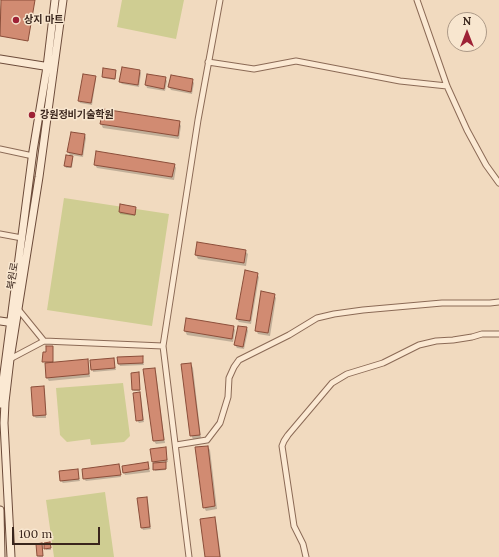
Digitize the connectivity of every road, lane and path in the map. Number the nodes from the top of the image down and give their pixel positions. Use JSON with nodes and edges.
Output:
{"nodes":[{"id":1,"x":55,"y":0,"type":"edge"},
{"id":2,"x":63,"y":0,"type":"edge"},
{"id":3,"x":220,"y":0,"type":"edge"},
{"id":4,"x":417,"y":0,"type":"edge"},
{"id":5,"x":0,"y":59,"type":"edge"},
{"id":6,"x":208,"y":62,"type":"junction"},
{"id":7,"x":50,"y":68,"type":"junction"},
{"id":8,"x":447,"y":86,"type":"junction"},
{"id":9,"x":0,"y":149,"type":"edge"},
{"id":10,"x":33,"y":156,"type":"junction"},
{"id":11,"x":499,"y":183,"type":"edge"},
{"id":12,"x":0,"y":234,"type":"edge"},
{"id":13,"x":22,"y":238,"type":"junction"},
{"id":14,"x":499,"y":302,"type":"edge"},
{"id":15,"x":18,"y":309,"type":"junction"},
{"id":16,"x":0,"y":321,"type":"edge"},
{"id":17,"x":13,"y":323,"type":"junction"},
{"id":18,"x":499,"y":334,"type":"edge"},
{"id":19,"x":44,"y":341,"type":"junction"},
{"id":20,"x":163,"y":346,"type":"junction"},
{"id":21,"x":10,"y":359,"type":"junction"},
{"id":22,"x":0,"y":404,"type":"edge"},
{"id":23,"x":176,"y":445,"type":"junction"},
{"id":24,"x":0,"y":510,"type":"edge"},
{"id":25,"x":1,"y":557,"type":"edge"},
{"id":26,"x":11,"y":557,"type":"edge"},
{"id":27,"x":190,"y":557,"type":"edge"},
{"id":28,"x":306,"y":557,"type":"edge"}],
"edges":[{"from":1,"to":7,"type":"street","name":"북원로"},
{"from":2,"to":7,"type":"street","name":"북원로"},
{"from":3,"to":6,"type":"street"},
{"from":4,"to":8,"type":"street"},
{"from":5,"to":7,"type":"street"},
{"from":6,"to":8,"type":"street"},
{"from":6,"to":20,"type":"street"},
{"from":7,"to":10,"type":"street","name":"북원로"},
{"from":7,"to":15,"type":"street","name":"북원로"},
{"from":8,"to":11,"type":"street"},
{"from":9,"to":10,"type":"street"},
{"from":10,"to":13,"type":"street","name":"북원로"},
{"from":12,"to":13,"type":"street"},
{"from":13,"to":17,"type":"street","name":"북원로"},
{"from":14,"to":23,"type":"street"},
{"from":15,"to":17,"type":"street","name":"북원로"},
{"from":15,"to":19,"type":"street"},
{"from":16,"to":17,"type":"street"},
{"from":17,"to":21,"type":"street","name":"북원로"},
{"from":17,"to":22,"type":"street","name":"북원로"},
{"from":18,"to":28,"type":"street"},
{"from":19,"to":20,"type":"street"},
{"from":19,"to":21,"type":"street"},
{"from":20,"to":23,"type":"street"},
{"from":21,"to":26,"type":"street","name":"북원로"},
{"from":23,"to":27,"type":"street"},
{"from":24,"to":25,"type":"street"}]}
